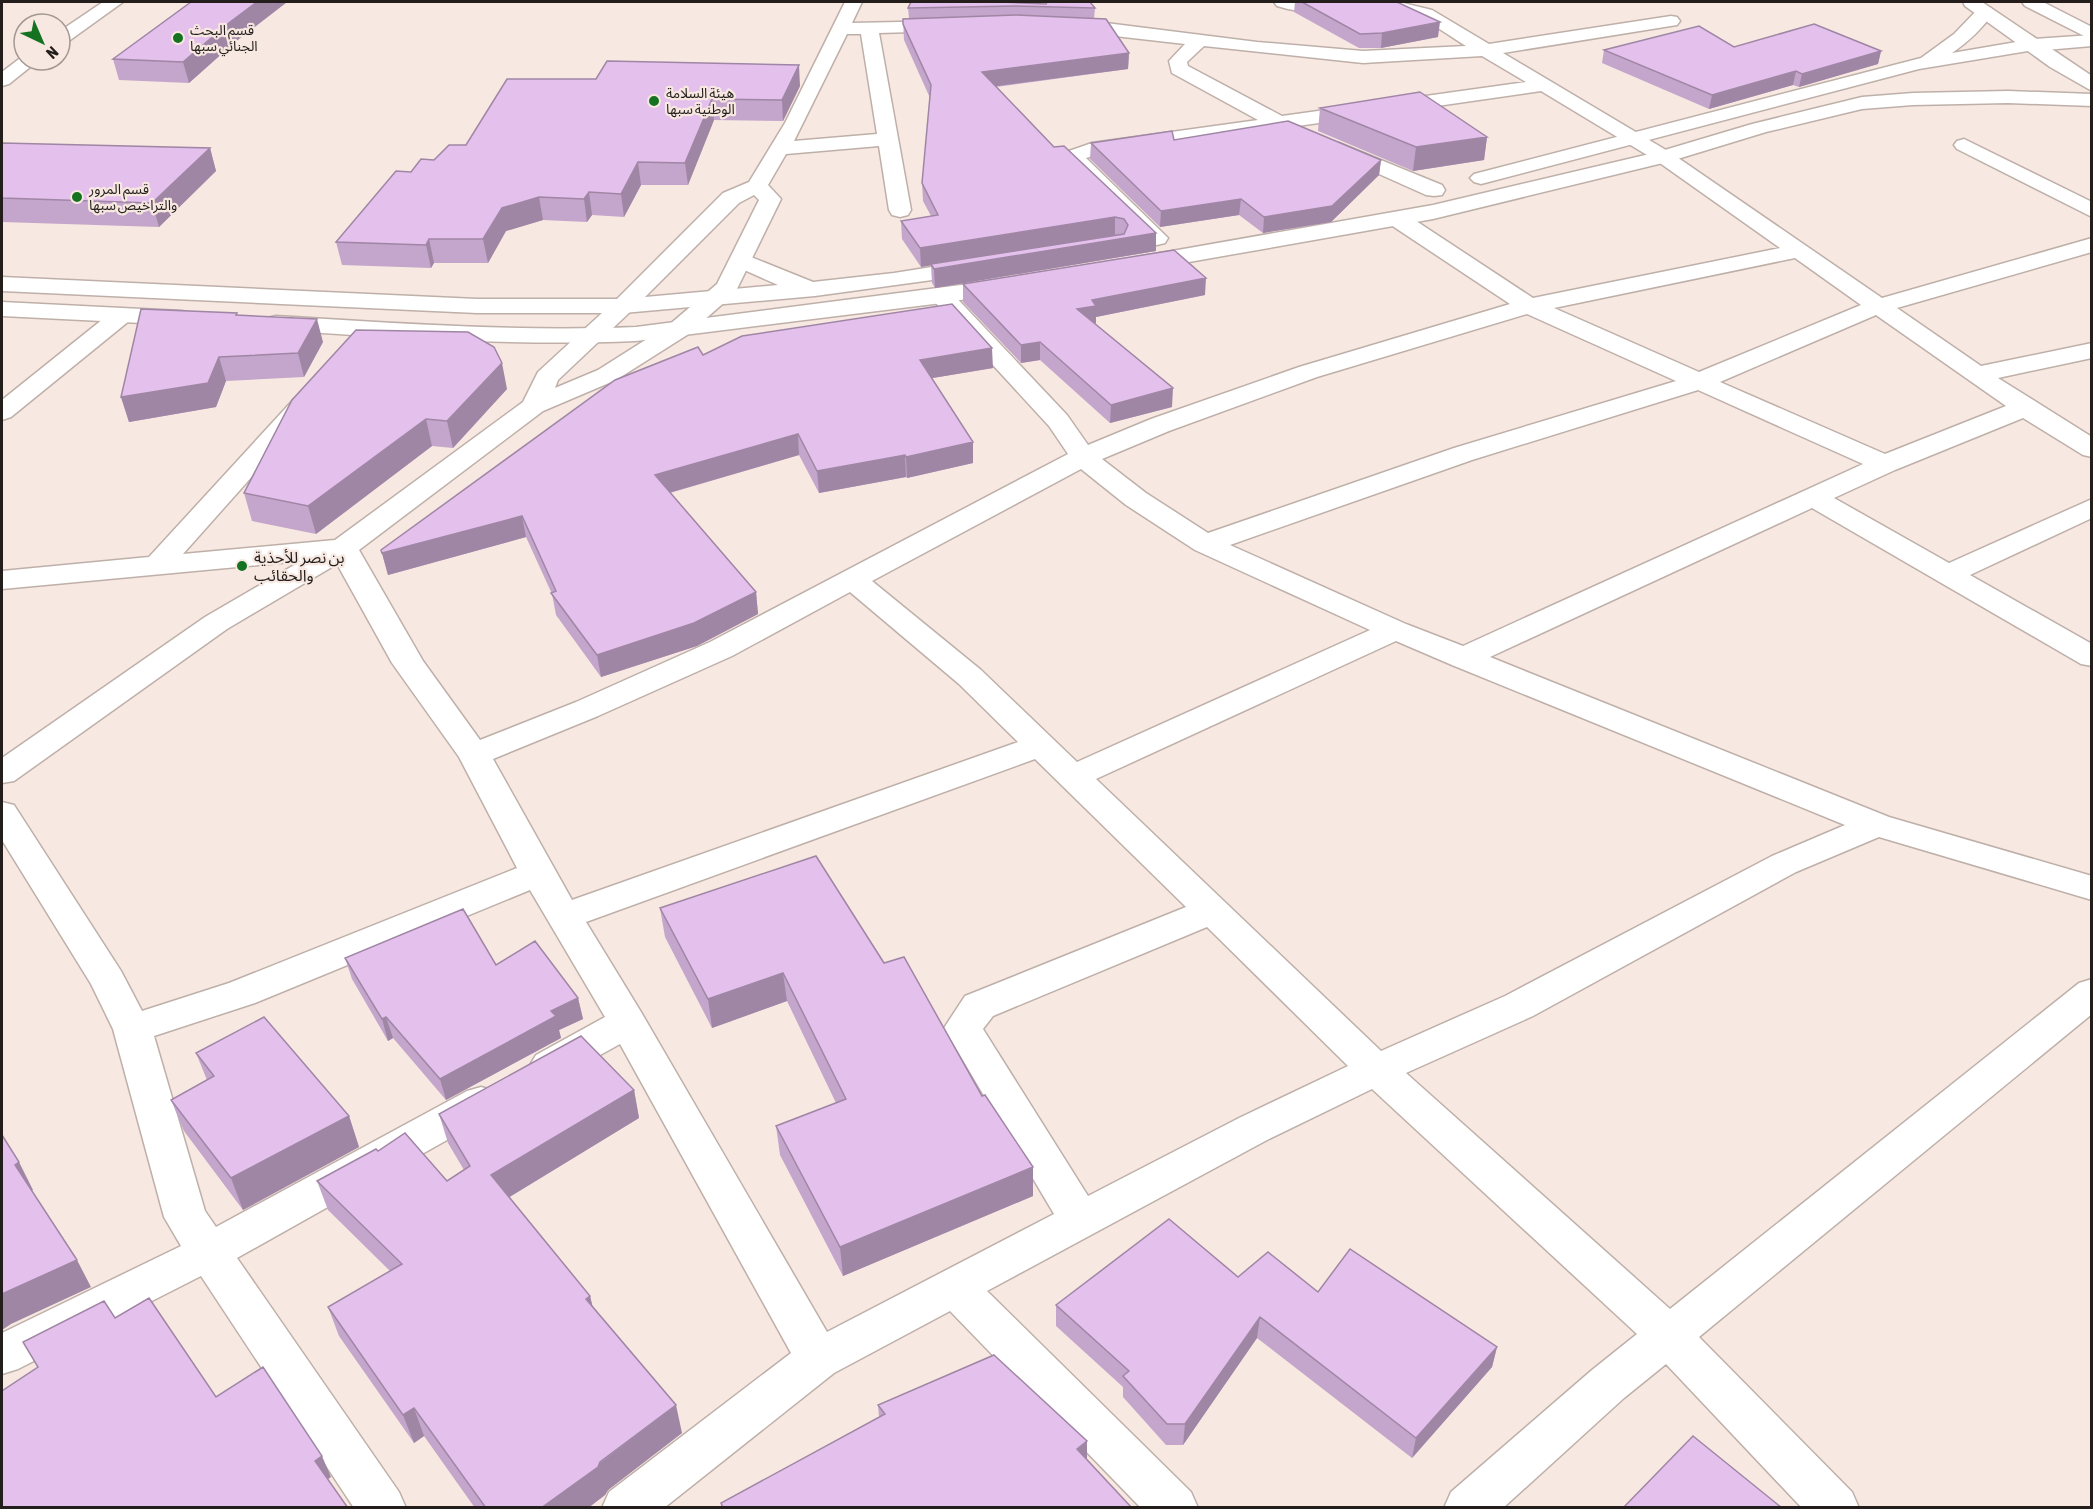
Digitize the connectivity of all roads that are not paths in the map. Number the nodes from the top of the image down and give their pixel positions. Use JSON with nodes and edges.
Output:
{"nodes":[{"id":1,"x":114,"y":2,"type":"edge"},
{"id":2,"x":853,"y":2,"type":"edge"},
{"id":3,"x":2031,"y":2,"type":"edge"},
{"id":4,"x":1978,"y":7,"type":"edge"},
{"id":5,"x":1289,"y":9,"type":"edge"},
{"id":6,"x":1671,"y":21,"type":"dead end"},
{"id":7,"x":1047,"y":25,"type":"edge"},
{"id":8,"x":959,"y":26,"type":"edge"},
{"id":9,"x":840,"y":29,"type":"junction"},
{"id":10,"x":869,"y":30,"type":"junction"},
{"id":11,"x":72,"y":31,"type":"edge"},
{"id":12,"x":1271,"y":34,"type":"dead end"},
{"id":13,"x":2091,"y":35,"type":"edge"},
{"id":14,"x":2091,"y":40,"type":"edge"},
{"id":15,"x":1198,"y":42,"type":"junction"},
{"id":16,"x":2034,"y":45,"type":"junction"},
{"id":17,"x":1257,"y":48,"type":"junction"},
{"id":18,"x":1485,"y":50,"type":"junction"},
{"id":19,"x":1918,"y":64,"type":"junction"},
{"id":20,"x":1546,"y":85,"type":"junction"},
{"id":21,"x":2091,"y":85,"type":"edge"},
{"id":22,"x":1913,"y":99,"type":"junction"},
{"id":23,"x":2091,"y":100,"type":"edge"},
{"id":24,"x":2071,"y":119,"type":"dead end"},
{"id":25,"x":1275,"y":122,"type":"junction"},
{"id":26,"x":1633,"y":138,"type":"junction"},
{"id":27,"x":888,"y":139,"type":"junction"},
{"id":28,"x":1964,"y":145,"type":"dead end"},
{"id":29,"x":779,"y":149,"type":"junction"},
{"id":30,"x":1664,"y":157,"type":"junction"},
{"id":31,"x":757,"y":186,"type":"junction"},
{"id":32,"x":1434,"y":190,"type":"junction"},
{"id":33,"x":2089,"y":208,"type":"edge"},
{"id":34,"x":900,"y":210,"type":"dead end"},
{"id":35,"x":1399,"y":220,"type":"junction"},
{"id":36,"x":1157,"y":238,"type":"junction"},
{"id":37,"x":1134,"y":242,"type":"edge"},
{"id":38,"x":2091,"y":245,"type":"edge"},
{"id":39,"x":1797,"y":251,"type":"junction"},
{"id":40,"x":741,"y":260,"type":"junction"},
{"id":41,"x":997,"y":264,"type":"edge"},
{"id":42,"x":1112,"y":268,"type":"edge"},
{"id":43,"x":1032,"y":282,"type":"edge"},
{"id":44,"x":2,"y":285,"type":"edge"},
{"id":45,"x":815,"y":289,"type":"junction"},
{"id":46,"x":942,"y":296,"type":"junction"},
{"id":47,"x":716,"y":299,"type":"junction"},
{"id":48,"x":623,"y":306,"type":"junction"},
{"id":49,"x":1529,"y":306,"type":"junction"},
{"id":50,"x":1878,"y":306,"type":"junction"},
{"id":51,"x":2,"y":309,"type":"edge"},
{"id":52,"x":122,"y":316,"type":"junction"},
{"id":53,"x":208,"y":319,"type":"edge"},
{"id":54,"x":253,"y":322,"type":"edge"},
{"id":55,"x":370,"y":329,"type":"junction"},
{"id":56,"x":678,"y":330,"type":"junction"},
{"id":57,"x":589,"y":336,"type":"junction"},
{"id":58,"x":2091,"y":350,"type":"edge"},
{"id":59,"x":346,"y":355,"type":"edge"},
{"id":60,"x":1979,"y":374,"type":"junction"},
{"id":61,"x":323,"y":381,"type":"edge"},
{"id":62,"x":1698,"y":382,"type":"junction"},
{"id":63,"x":534,"y":406,"type":"junction"},
{"id":64,"x":2025,"y":408,"type":"junction"},
{"id":65,"x":2,"y":412,"type":"edge"},
{"id":66,"x":2091,"y":449,"type":"edge"},
{"id":67,"x":1083,"y":457,"type":"junction"},
{"id":68,"x":1885,"y":464,"type":"junction"},
{"id":69,"x":1814,"y":498,"type":"junction"},
{"id":70,"x":2091,"y":507,"type":"edge"},
{"id":71,"x":1205,"y":544,"type":"junction"},
{"id":72,"x":343,"y":548,"type":"junction"},
{"id":73,"x":159,"y":564,"type":"junction"},
{"id":74,"x":1949,"y":574,"type":"junction"},
{"id":75,"x":2,"y":580,"type":"edge"},
{"id":76,"x":853,"y":580,"type":"junction"},
{"id":77,"x":1395,"y":630,"type":"junction"},
{"id":78,"x":2091,"y":657,"type":"edge"},
{"id":79,"x":1462,"y":658,"type":"junction"},
{"id":80,"x":1040,"y":746,"type":"junction"},
{"id":81,"x":474,"y":755,"type":"junction"},
{"id":82,"x":2,"y":773,"type":"edge"},
{"id":83,"x":1073,"y":777,"type":"junction"},
{"id":84,"x":2,"y":813,"type":"edge"},
{"id":85,"x":1876,"y":825,"type":"junction"},
{"id":86,"x":538,"y":873,"type":"junction"},
{"id":87,"x":2091,"y":888,"type":"edge"},
{"id":88,"x":1212,"y":911,"type":"junction"},
{"id":89,"x":565,"y":916,"type":"junction"},
{"id":90,"x":2091,"y":993,"type":"edge"},
{"id":91,"x":627,"y":1022,"type":"junction"},
{"id":92,"x":132,"y":1029,"type":"junction"},
{"id":93,"x":1376,"y":1070,"type":"junction"},
{"id":94,"x":1081,"y":1221,"type":"junction"},
{"id":95,"x":209,"y":1252,"type":"junction"},
{"id":96,"x":956,"y":1288,"type":"junction"},
{"id":97,"x":1668,"y":1335,"type":"junction"},
{"id":98,"x":2,"y":1355,"type":"edge"},
{"id":99,"x":818,"y":1359,"type":"junction"},
{"id":100,"x":382,"y":1508,"type":"edge"},
{"id":101,"x":626,"y":1508,"type":"edge"},
{"id":102,"x":1174,"y":1508,"type":"edge"},
{"id":103,"x":1468,"y":1508,"type":"edge"},
{"id":104,"x":1835,"y":1508,"type":"edge"}],
"edges":[{"from":1,"to":11,"type":"street"},
{"from":2,"to":9,"type":"street"},
{"from":3,"to":13,"type":"street"},
{"from":4,"to":16,"type":"street"},
{"from":4,"to":19,"type":"street"},
{"from":5,"to":18,"type":"street"},
{"from":6,"to":18,"type":"street"},
{"from":7,"to":15,"type":"street"},
{"from":8,"to":10,"type":"street"},
{"from":9,"to":10,"type":"street"},
{"from":9,"to":29,"type":"street"},
{"from":10,"to":27,"type":"street"},
{"from":12,"to":17,"type":"street"},
{"from":14,"to":16,"type":"street"},
{"from":15,"to":17,"type":"street"},
{"from":15,"to":25,"type":"street"},
{"from":16,"to":19,"type":"street"},
{"from":16,"to":21,"type":"street"},
{"from":17,"to":18,"type":"street"},
{"from":18,"to":20,"type":"street"},
{"from":19,"to":26,"type":"street"},
{"from":20,"to":25,"type":"street"},
{"from":20,"to":26,"type":"street"},
{"from":22,"to":23,"type":"street"},
{"from":22,"to":24,"type":"street"},
{"from":22,"to":30,"type":"street"},
{"from":25,"to":32,"type":"street"},
{"from":25,"to":36,"type":"street"},
{"from":26,"to":30,"type":"street"},
{"from":26,"to":32,"type":"street"},
{"from":27,"to":29,"type":"street"},
{"from":27,"to":34,"type":"street"},
{"from":28,"to":33,"type":"street"},
{"from":29,"to":31,"type":"street"},
{"from":30,"to":35,"type":"street"},
{"from":30,"to":39,"type":"street"},
{"from":31,"to":40,"type":"street"},
{"from":31,"to":48,"type":"street"},
{"from":32,"to":36,"type":"street"},
{"from":35,"to":42,"type":"street"},
{"from":35,"to":49,"type":"street"},
{"from":36,"to":37,"type":"street"},
{"from":38,"to":50,"type":"street"},
{"from":39,"to":49,"type":"street"},
{"from":39,"to":50,"type":"street"},
{"from":40,"to":45,"type":"street"},
{"from":40,"to":47,"type":"street"},
{"from":41,"to":45,"type":"street"},
{"from":43,"to":46,"type":"street"},
{"from":44,"to":48,"type":"street"},
{"from":45,"to":47,"type":"street"},
{"from":46,"to":56,"type":"street"},
{"from":46,"to":67,"type":"street"},
{"from":47,"to":48,"type":"street"},
{"from":47,"to":56,"type":"street"},
{"from":48,"to":57,"type":"street"},
{"from":49,"to":62,"type":"street"},
{"from":49,"to":67,"type":"street"},
{"from":50,"to":60,"type":"street"},
{"from":50,"to":62,"type":"street"},
{"from":51,"to":52,"type":"street"},
{"from":52,"to":53,"type":"street"},
{"from":52,"to":65,"type":"street"},
{"from":54,"to":55,"type":"street"},
{"from":55,"to":57,"type":"street"},
{"from":55,"to":59,"type":"street"},
{"from":56,"to":57,"type":"street"},
{"from":56,"to":63,"type":"street"},
{"from":57,"to":63,"type":"street"},
{"from":58,"to":60,"type":"street"},
{"from":60,"to":64,"type":"street"},
{"from":61,"to":73,"type":"street"},
{"from":62,"to":68,"type":"street"},
{"from":62,"to":71,"type":"street"},
{"from":63,"to":72,"type":"street"},
{"from":64,"to":66,"type":"street"},
{"from":64,"to":68,"type":"street"},
{"from":67,"to":71,"type":"street"},
{"from":67,"to":76,"type":"street"},
{"from":68,"to":69,"type":"street"},
{"from":69,"to":74,"type":"street"},
{"from":69,"to":79,"type":"street"},
{"from":70,"to":74,"type":"street"},
{"from":71,"to":77,"type":"street"},
{"from":72,"to":73,"type":"street"},
{"from":72,"to":81,"type":"street"},
{"from":72,"to":82,"type":"street"},
{"from":73,"to":75,"type":"street"},
{"from":74,"to":78,"type":"street"},
{"from":76,"to":80,"type":"street"},
{"from":76,"to":81,"type":"street"},
{"from":77,"to":79,"type":"street"},
{"from":77,"to":83,"type":"street"},
{"from":79,"to":85,"type":"street"},
{"from":80,"to":83,"type":"street"},
{"from":80,"to":89,"type":"street"},
{"from":81,"to":86,"type":"street"},
{"from":83,"to":88,"type":"street"},
{"from":84,"to":92,"type":"street"},
{"from":85,"to":87,"type":"street"},
{"from":85,"to":93,"type":"street"},
{"from":86,"to":89,"type":"street"},
{"from":86,"to":92,"type":"street"},
{"from":88,"to":93,"type":"street"},
{"from":88,"to":94,"type":"street"},
{"from":89,"to":91,"type":"street"},
{"from":90,"to":97,"type":"street"},
{"from":91,"to":95,"type":"street"},
{"from":91,"to":99,"type":"street"},
{"from":92,"to":95,"type":"street"},
{"from":93,"to":94,"type":"street"},
{"from":93,"to":97,"type":"street"},
{"from":94,"to":96,"type":"street"},
{"from":95,"to":98,"type":"street"},
{"from":95,"to":100,"type":"street"},
{"from":96,"to":99,"type":"street"},
{"from":96,"to":102,"type":"street"},
{"from":97,"to":103,"type":"street"},
{"from":97,"to":104,"type":"street"},
{"from":99,"to":101,"type":"street"}]}
